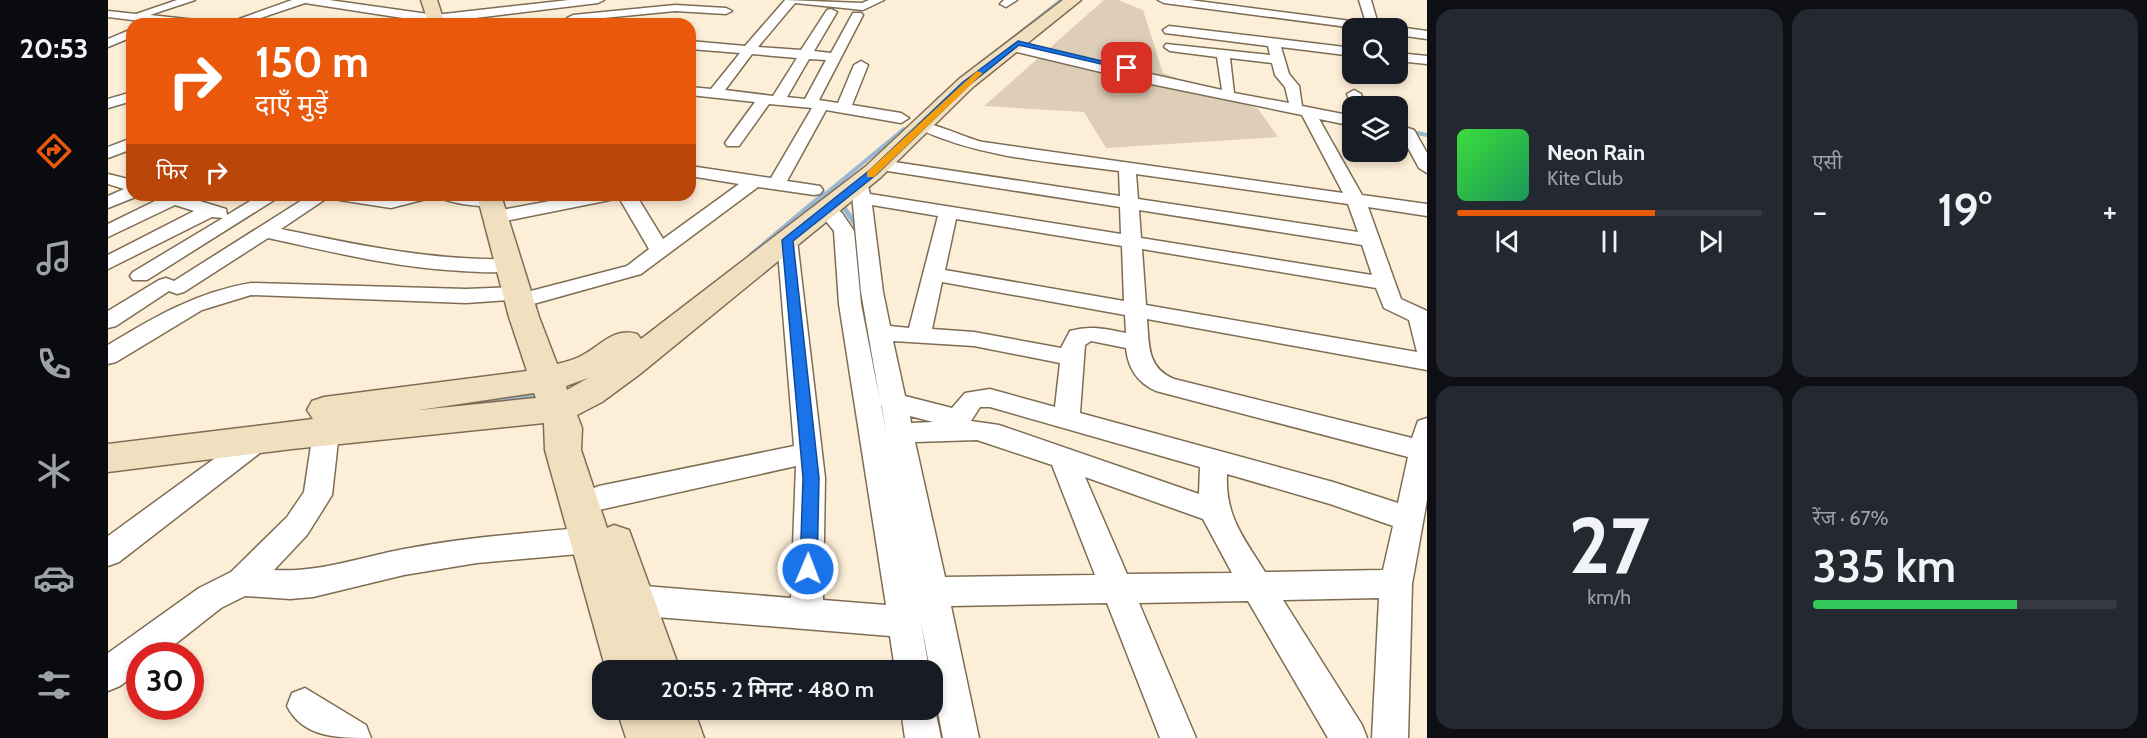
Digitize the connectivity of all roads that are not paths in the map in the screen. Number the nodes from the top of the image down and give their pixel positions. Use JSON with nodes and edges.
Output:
{"nodes":[{"id":1,"x":159,"y":0,"type":"edge"},
{"id":2,"x":189,"y":0,"type":"edge"},
{"id":3,"x":304,"y":0,"type":"edge"},
{"id":4,"x":429,"y":0,"type":"edge"},
{"id":5,"x":598,"y":0,"type":"edge"},
{"id":6,"x":736,"y":0,"type":"edge"},
{"id":7,"x":791,"y":0,"type":"edge"},
{"id":8,"x":798,"y":0,"type":"edge"},
{"id":9,"x":878,"y":0,"type":"edge"},
{"id":10,"x":1051,"y":0,"type":"edge"},
{"id":11,"x":1073,"y":0,"type":"edge"},
{"id":12,"x":1164,"y":0,"type":"edge"},
{"id":13,"x":1365,"y":0,"type":"edge"},
{"id":14,"x":574,"y":1,"type":"edge"},
{"id":15,"x":336,"y":4,"type":"junction"},
{"id":16,"x":519,"y":4,"type":"edge"},
{"id":17,"x":685,"y":9,"type":"junction"},
{"id":18,"x":726,"y":11,"type":"junction"},
{"id":19,"x":831,"y":12,"type":"dead end"},
{"id":20,"x":1176,"y":13,"type":"edge"},
{"id":21,"x":109,"y":15,"type":"edge"},
{"id":22,"x":306,"y":15,"type":"dead end"},
{"id":23,"x":857,"y":15,"type":"dead end"},
{"id":24,"x":132,"y":17,"type":"junction"},
{"id":25,"x":138,"y":18,"type":"edge"},
{"id":26,"x":249,"y":18,"type":"edge"},
{"id":27,"x":418,"y":18,"type":"edge"},
{"id":28,"x":435,"y":18,"type":"edge"},
{"id":29,"x":451,"y":18,"type":"edge"},
{"id":30,"x":583,"y":18,"type":"edge"},
{"id":31,"x":670,"y":18,"type":"edge"},
{"id":32,"x":1370,"y":18,"type":"edge"},
{"id":33,"x":1239,"y":19,"type":"edge"},
{"id":34,"x":126,"y":20,"type":"edge"},
{"id":35,"x":108,"y":28,"type":"edge"},
{"id":36,"x":1304,"y":28,"type":"junction"},
{"id":37,"x":1342,"y":28,"type":"edge"},
{"id":38,"x":1408,"y":32,"type":"edge"},
{"id":39,"x":1427,"y":35,"type":"edge"},
{"id":40,"x":126,"y":36,"type":"edge"},
{"id":41,"x":696,"y":41,"type":"edge"},
{"id":42,"x":1273,"y":42,"type":"junction"},
{"id":43,"x":108,"y":43,"type":"edge"},
{"id":44,"x":1015,"y":45,"type":"junction"},
{"id":45,"x":696,"y":46,"type":"edge"},
{"id":46,"x":1342,"y":47,"type":"edge"},
{"id":47,"x":126,"y":49,"type":"edge"},
{"id":48,"x":749,"y":50,"type":"junction"},
{"id":49,"x":1223,"y":53,"type":"junction"},
{"id":50,"x":108,"y":54,"type":"edge"},
{"id":51,"x":805,"y":55,"type":"junction"},
{"id":52,"x":833,"y":57,"type":"junction"},
{"id":53,"x":1408,"y":58,"type":"edge"},
{"id":54,"x":1277,"y":60,"type":"junction"},
{"id":55,"x":1427,"y":60,"type":"edge"},
{"id":56,"x":1169,"y":62,"type":"junction"},
{"id":57,"x":861,"y":65,"type":"dead end"},
{"id":58,"x":1229,"y":90,"type":"junction"},
{"id":59,"x":696,"y":94,"type":"edge"},
{"id":60,"x":716,"y":94,"type":"junction"},
{"id":61,"x":126,"y":98,"type":"edge"},
{"id":62,"x":772,"y":99,"type":"junction"},
{"id":63,"x":108,"y":104,"type":"edge"},
{"id":64,"x":815,"y":105,"type":"junction"},
{"id":65,"x":843,"y":108,"type":"junction"},
{"id":66,"x":1302,"y":108,"type":"junction"},
{"id":67,"x":1342,"y":114,"type":"edge"},
{"id":68,"x":1342,"y":118,"type":"edge"},
{"id":69,"x":913,"y":122,"type":"junction"},
{"id":70,"x":1408,"y":130,"type":"edge"},
{"id":71,"x":1408,"y":131,"type":"edge"},
{"id":72,"x":1427,"y":131,"type":"edge"},
{"id":73,"x":1427,"y":137,"type":"edge"},
{"id":74,"x":1408,"y":140,"type":"edge"},
{"id":75,"x":733,"y":143,"type":"dead end"},
{"id":76,"x":126,"y":146,"type":"edge"},
{"id":77,"x":108,"y":153,"type":"edge"},
{"id":78,"x":881,"y":165,"type":"junction"},
{"id":79,"x":1127,"y":168,"type":"junction"},
{"id":80,"x":1427,"y":168,"type":"edge"},
{"id":81,"x":696,"y":172,"type":"edge"},
{"id":82,"x":108,"y":179,"type":"edge"},
{"id":83,"x":754,"y":181,"type":"junction"},
{"id":84,"x":126,"y":184,"type":"edge"},
{"id":85,"x":776,"y":184,"type":"junction"},
{"id":86,"x":861,"y":190,"type":"junction"},
{"id":87,"x":126,"y":195,"type":"edge"},
{"id":88,"x":820,"y":200,"type":"junction"},
{"id":89,"x":1356,"y":200,"type":"junction"},
{"id":90,"x":160,"y":201,"type":"edge"},
{"id":91,"x":181,"y":201,"type":"edge"},
{"id":92,"x":263,"y":201,"type":"edge"},
{"id":93,"x":313,"y":201,"type":"edge"},
{"id":94,"x":378,"y":201,"type":"edge"},
{"id":95,"x":398,"y":201,"type":"edge"},
{"id":96,"x":474,"y":201,"type":"edge"},
{"id":97,"x":539,"y":201,"type":"edge"},
{"id":98,"x":631,"y":201,"type":"edge"},
{"id":99,"x":108,"y":203,"type":"edge"},
{"id":100,"x":1130,"y":203,"type":"junction"},
{"id":101,"x":492,"y":205,"type":"edge"},
{"id":102,"x":211,"y":210,"type":"junction"},
{"id":103,"x":1427,"y":210,"type":"edge"},
{"id":104,"x":948,"y":212,"type":"junction"},
{"id":105,"x":236,"y":218,"type":"junction"},
{"id":106,"x":108,"y":231,"type":"edge"},
{"id":107,"x":266,"y":232,"type":"junction"},
{"id":108,"x":787,"y":240,"type":"junction"},
{"id":109,"x":1370,"y":240,"type":"junction"},
{"id":110,"x":1131,"y":242,"type":"junction"},
{"id":111,"x":660,"y":251,"type":"junction"},
{"id":112,"x":933,"y":274,"type":"junction"},
{"id":113,"x":140,"y":276,"type":"junction"},
{"id":114,"x":1384,"y":283,"type":"junction"},
{"id":115,"x":172,"y":286,"type":"junction"},
{"id":116,"x":516,"y":286,"type":"junction"},
{"id":117,"x":209,"y":298,"type":"junction"},
{"id":118,"x":1137,"y":309,"type":"junction"},
{"id":119,"x":108,"y":321,"type":"edge"},
{"id":120,"x":879,"y":333,"type":"junction"},
{"id":121,"x":919,"y":335,"type":"junction"},
{"id":122,"x":1137,"y":343,"type":"junction"},
{"id":123,"x":1427,"y":349,"type":"edge"},
{"id":124,"x":108,"y":356,"type":"edge"},
{"id":125,"x":1072,"y":358,"type":"junction"},
{"id":126,"x":1427,"y":362,"type":"edge"},
{"id":127,"x":892,"y":402,"type":"junction"},
{"id":128,"x":556,"y":406,"type":"junction"},
{"id":129,"x":1067,"y":419,"type":"junction"},
{"id":130,"x":326,"y":432,"type":"junction"},
{"id":131,"x":899,"y":433,"type":"junction"},
{"id":132,"x":108,"y":437,"type":"edge"},
{"id":133,"x":260,"y":439,"type":"junction"},
{"id":134,"x":1425,"y":439,"type":"edge"},
{"id":135,"x":808,"y":453,"type":"junction"},
{"id":136,"x":108,"y":458,"type":"edge"},
{"id":137,"x":1064,"y":460,"type":"junction"},
{"id":138,"x":1215,"y":460,"type":"junction"},
{"id":139,"x":599,"y":498,"type":"junction"},
{"id":140,"x":1213,"y":511,"type":"junction"},
{"id":141,"x":1408,"y":519,"type":"junction"},
{"id":142,"x":590,"y":540,"type":"junction"},
{"id":143,"x":108,"y":553,"type":"edge"},
{"id":144,"x":242,"y":582,"type":"junction"},
{"id":145,"x":1396,"y":584,"type":"junction"},
{"id":146,"x":1257,"y":586,"type":"junction"},
{"id":147,"x":1118,"y":590,"type":"junction"},
{"id":148,"x":932,"y":591,"type":"junction"},
{"id":149,"x":632,"y":600,"type":"junction"},
{"id":150,"x":807,"y":614,"type":"junction"},
{"id":151,"x":905,"y":622,"type":"junction"},
{"id":152,"x":627,"y":660,"type":"edge"},
{"id":153,"x":653,"y":660,"type":"edge"},
{"id":154,"x":911,"y":660,"type":"edge"},
{"id":155,"x":108,"y":674,"type":"edge"},
{"id":156,"x":305,"y":706,"type":"dead end"},
{"id":157,"x":645,"y":720,"type":"edge"},
{"id":158,"x":673,"y":720,"type":"edge"},
{"id":159,"x":353,"y":738,"type":"edge"},
{"id":160,"x":651,"y":738,"type":"edge"},
{"id":161,"x":679,"y":738,"type":"edge"},
{"id":162,"x":961,"y":738,"type":"edge"},
{"id":163,"x":1178,"y":738,"type":"edge"},
{"id":164,"x":1349,"y":738,"type":"edge"},
{"id":165,"x":1390,"y":738,"type":"edge"}],
"edges":[{"from":1,"to":21,"type":"street"},
{"from":2,"to":24,"type":"street"},
{"from":3,"to":15,"type":"street"},
{"from":3,"to":26,"type":"street"},
{"from":4,"to":28,"type":"street"},
{"from":5,"to":14,"type":"street"},
{"from":6,"to":18,"type":"street"},
{"from":7,"to":48,"type":"street"},
{"from":8,"to":9,"type":"street"},
{"from":10,"to":69,"type":"street"},
{"from":11,"to":44,"type":"street"},
{"from":12,"to":20,"type":"street"},
{"from":13,"to":32,"type":"street"},
{"from":14,"to":16,"type":"street"},
{"from":15,"to":22,"type":"street"},
{"from":15,"to":27,"type":"street"},
{"from":16,"to":29,"type":"street"},
{"from":17,"to":18,"type":"street"},
{"from":17,"to":30,"type":"street"},
{"from":17,"to":31,"type":"street"},
{"from":18,"to":41,"type":"street"},
{"from":19,"to":51,"type":"street"},
{"from":20,"to":33,"type":"street"},
{"from":20,"to":33,"type":"street"},
{"from":20,"to":56,"type":"street"},
{"from":21,"to":24,"type":"street"},
{"from":23,"to":52,"type":"street"},
{"from":24,"to":25,"type":"street"},
{"from":33,"to":36,"type":"street"},
{"from":33,"to":42,"type":"street"},
{"from":34,"to":35,"type":"street"},
{"from":36,"to":37,"type":"street"},
{"from":36,"to":42,"type":"street"},
{"from":36,"to":46,"type":"street"},
{"from":38,"to":39,"type":"street"},
{"from":40,"to":43,"type":"street"},
{"from":42,"to":54,"type":"street"},
{"from":44,"to":56,"type":"street"},
{"from":44,"to":66,"type":"street"},
{"from":44,"to":69,"type":"street"},
{"from":45,"to":48,"type":"street"},
{"from":47,"to":50,"type":"street"},
{"from":48,"to":51,"type":"street"},
{"from":48,"to":60,"type":"street"},
{"from":49,"to":54,"type":"street"},
{"from":49,"to":56,"type":"street"},
{"from":49,"to":58,"type":"street"},
{"from":51,"to":52,"type":"street"},
{"from":51,"to":62,"type":"street"},
{"from":52,"to":64,"type":"street"},
{"from":53,"to":55,"type":"street"},
{"from":54,"to":66,"type":"street"},
{"from":56,"to":58,"type":"street"},
{"from":57,"to":65,"type":"street"},
{"from":58,"to":66,"type":"street"},
{"from":59,"to":60,"type":"street"},
{"from":60,"to":62,"type":"street"},
{"from":61,"to":63,"type":"street"},
{"from":62,"to":64,"type":"street"},
{"from":62,"to":75,"type":"street"},
{"from":64,"to":65,"type":"street"},
{"from":64,"to":85,"type":"street"},
{"from":65,"to":69,"type":"street"},
{"from":66,"to":67,"type":"street"},
{"from":66,"to":68,"type":"street"},
{"from":66,"to":89,"type":"street"},
{"from":69,"to":78,"type":"street"},
{"from":69,"to":79,"type":"street"},
{"from":69,"to":88,"type":"street"},
{"from":70,"to":72,"type":"street"},
{"from":71,"to":73,"type":"street"},
{"from":74,"to":80,"type":"street"},
{"from":76,"to":77,"type":"street"},
{"from":78,"to":86,"type":"street"},
{"from":78,"to":100,"type":"street"},
{"from":79,"to":89,"type":"street"},
{"from":79,"to":100,"type":"street"},
{"from":81,"to":83,"type":"street"},
{"from":82,"to":84,"type":"street"},
{"from":83,"to":85,"type":"street"},
{"from":83,"to":111,"type":"street"},
{"from":85,"to":88,"type":"street"},
{"from":86,"to":88,"type":"street"},
{"from":86,"to":104,"type":"street"},
{"from":86,"to":120,"type":"street"},
{"from":87,"to":99,"type":"street"},
{"from":88,"to":108,"type":"street"},
{"from":88,"to":128,"type":"street"},
{"from":88,"to":151,"type":"street"},
{"from":89,"to":103,"type":"street"},
{"from":89,"to":109,"type":"street"},
{"from":90,"to":106,"type":"street"},
{"from":91,"to":102,"type":"street"},
{"from":92,"to":105,"type":"street"},
{"from":93,"to":107,"type":"street"},
{"from":94,"to":95,"type":"street"},
{"from":96,"to":101,"type":"street"},
{"from":97,"to":101,"type":"street"},
{"from":98,"to":111,"type":"street"},
{"from":100,"to":109,"type":"street"},
{"from":100,"to":110,"type":"street"},
{"from":101,"to":116,"type":"street"},
{"from":102,"to":105,"type":"street"},
{"from":102,"to":113,"type":"street"},
{"from":104,"to":110,"type":"street"},
{"from":104,"to":112,"type":"street"},
{"from":105,"to":113,"type":"street"},
{"from":107,"to":115,"type":"street"},
{"from":107,"to":116,"type":"street"},
{"from":108,"to":128,"type":"street"},
{"from":108,"to":135,"type":"street"},
{"from":109,"to":114,"type":"street"},
{"from":110,"to":114,"type":"street"},
{"from":110,"to":118,"type":"street"},
{"from":111,"to":116,"type":"street"},
{"from":112,"to":118,"type":"street"},
{"from":112,"to":121,"type":"street"},
{"from":113,"to":115,"type":"street"},
{"from":114,"to":123,"type":"street"},
{"from":115,"to":117,"type":"street"},
{"from":115,"to":119,"type":"street"},
{"from":116,"to":117,"type":"street"},
{"from":116,"to":128,"type":"street"},
{"from":117,"to":124,"type":"street"},
{"from":118,"to":122,"type":"street"},
{"from":118,"to":126,"type":"street"},
{"from":120,"to":121,"type":"street"},
{"from":120,"to":127,"type":"street"},
{"from":121,"to":125,"type":"street"},
{"from":122,"to":125,"type":"street"},
{"from":122,"to":134,"type":"street"},
{"from":125,"to":129,"type":"street"},
{"from":127,"to":129,"type":"street"},
{"from":127,"to":131,"type":"street"},
{"from":128,"to":130,"type":"street"},
{"from":128,"to":132,"type":"street"},
{"from":128,"to":139,"type":"street"},
{"from":128,"to":142,"type":"street"},
{"from":129,"to":138,"type":"street"},
{"from":130,"to":133,"type":"street"},
{"from":130,"to":144,"type":"street"},
{"from":131,"to":137,"type":"street"},
{"from":131,"to":148,"type":"street"},
{"from":133,"to":136,"type":"street"},
{"from":133,"to":143,"type":"street"},
{"from":134,"to":141,"type":"street"},
{"from":135,"to":139,"type":"street"},
{"from":135,"to":150,"type":"street"},
{"from":137,"to":140,"type":"street"},
{"from":137,"to":147,"type":"street"},
{"from":138,"to":140,"type":"street"},
{"from":138,"to":141,"type":"street"},
{"from":139,"to":149,"type":"street"},
{"from":140,"to":146,"type":"street"},
{"from":141,"to":145,"type":"street"},
{"from":142,"to":144,"type":"street"},
{"from":142,"to":152,"type":"street"},
{"from":144,"to":155,"type":"street"},
{"from":145,"to":146,"type":"street"},
{"from":145,"to":165,"type":"street"},
{"from":146,"to":147,"type":"street"},
{"from":146,"to":164,"type":"street"},
{"from":147,"to":148,"type":"street"},
{"from":147,"to":163,"type":"street"},
{"from":148,"to":162,"type":"street"},
{"from":149,"to":150,"type":"street"},
{"from":149,"to":153,"type":"street"},
{"from":150,"to":151,"type":"street"},
{"from":151,"to":154,"type":"street"},
{"from":156,"to":159,"type":"street"},
{"from":157,"to":160,"type":"street"},
{"from":158,"to":161,"type":"street"}]}
